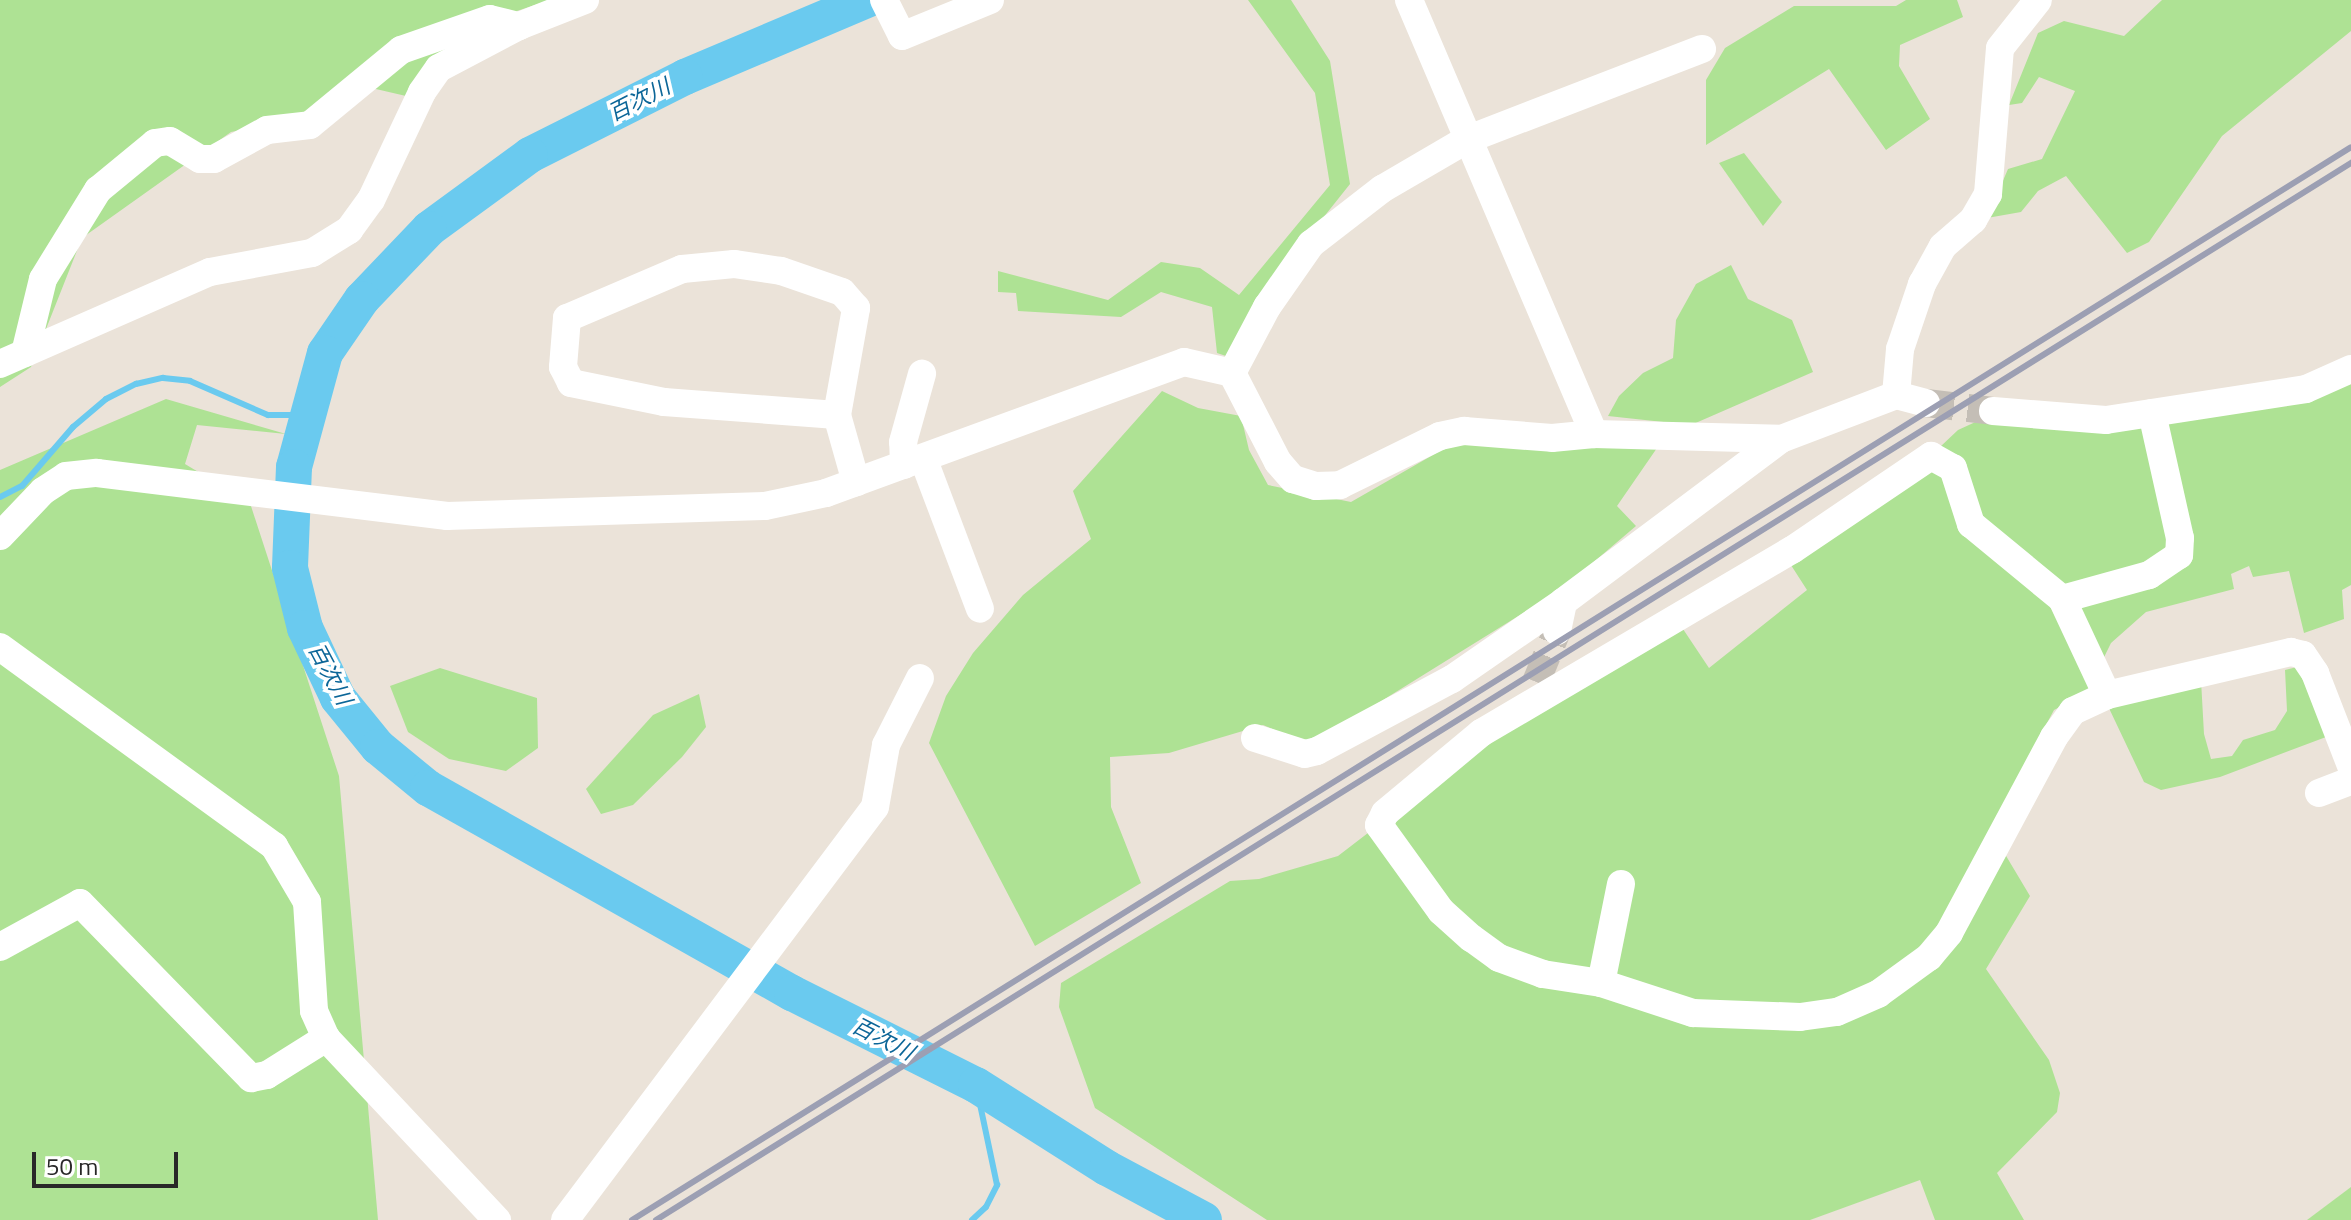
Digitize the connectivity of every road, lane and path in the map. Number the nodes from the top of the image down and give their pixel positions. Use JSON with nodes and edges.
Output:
{"nodes":[{"id":1,"x":585,"y":0,"type":"edge"},
{"id":2,"x":884,"y":0,"type":"edge"},
{"id":3,"x":990,"y":0,"type":"edge"},
{"id":4,"x":1409,"y":0,"type":"edge"},
{"id":5,"x":2038,"y":0,"type":"edge"},
{"id":6,"x":519,"y":26,"type":"junction"},
{"id":7,"x":1702,"y":49,"type":"dead end"},
{"id":8,"x":1466,"y":140,"type":"junction"},
{"id":9,"x":13,"y":358,"type":"edge"},
{"id":10,"x":2351,"y":369,"type":"edge"},
{"id":11,"x":1232,"y":373,"type":"junction"},
{"id":12,"x":922,"y":374,"type":"dead end"},
{"id":13,"x":1896,"y":395,"type":"junction"},
{"id":14,"x":1926,"y":403,"type":"tunnel mouth"},
{"id":15,"x":1993,"y":411,"type":"tunnel mouth"},
{"id":16,"x":2152,"y":413,"type":"junction"},
{"id":17,"x":837,"y":415,"type":"junction"},
{"id":18,"x":1594,"y":434,"type":"junction"},
{"id":19,"x":1781,"y":439,"type":"junction"},
{"id":20,"x":914,"y":461,"type":"junction"},
{"id":21,"x":856,"y":482,"type":"junction"},
{"id":22,"x":0,"y":536,"type":"edge"},
{"id":23,"x":2062,"y":599,"type":"junction"},
{"id":24,"x":1563,"y":602,"type":"junction"},
{"id":25,"x":980,"y":609,"type":"dead end"},
{"id":26,"x":1557,"y":631,"type":"tunnel mouth"},
{"id":27,"x":0,"y":647,"type":"edge"},
{"id":28,"x":920,"y":678,"type":"dead end"},
{"id":29,"x":2107,"y":695,"type":"junction"},
{"id":30,"x":2343,"y":726,"type":"edge"},
{"id":31,"x":1255,"y":738,"type":"dead end"},
{"id":32,"x":2351,"y":766,"type":"edge"},
{"id":33,"x":2351,"y":781,"type":"edge"},
{"id":34,"x":2319,"y":793,"type":"dead end"},
{"id":35,"x":1621,"y":884,"type":"dead end"},
{"id":36,"x":0,"y":947,"type":"edge"},
{"id":37,"x":1601,"y":983,"type":"junction"},
{"id":38,"x":326,"y":1038,"type":"junction"},
{"id":39,"x":497,"y":1220,"type":"edge"},
{"id":40,"x":565,"y":1220,"type":"edge"}],
"edges":[{"from":1,"to":6,"type":"street"},
{"from":2,"to":3,"type":"street"},
{"from":4,"to":8,"type":"street"},
{"from":5,"to":13,"type":"street"},
{"from":6,"to":9,"type":"street"},
{"from":6,"to":9,"type":"street"},
{"from":7,"to":8,"type":"street"},
{"from":8,"to":11,"type":"street"},
{"from":8,"to":18,"type":"street"},
{"from":10,"to":16,"type":"street"},
{"from":11,"to":18,"type":"street"},
{"from":11,"to":20,"type":"street"},
{"from":12,"to":20,"type":"street"},
{"from":13,"to":14,"type":"street"},
{"from":13,"to":19,"type":"street"},
{"from":15,"to":16,"type":"street"},
{"from":16,"to":23,"type":"street"},
{"from":17,"to":17,"type":"street"},
{"from":17,"to":21,"type":"street"},
{"from":18,"to":19,"type":"street"},
{"from":19,"to":24,"type":"street"},
{"from":20,"to":21,"type":"street"},
{"from":20,"to":25,"type":"street"},
{"from":21,"to":22,"type":"street"},
{"from":23,"to":29,"type":"street"},
{"from":23,"to":37,"type":"street"},
{"from":24,"to":26,"type":"street"},
{"from":24,"to":31,"type":"street"},
{"from":27,"to":38,"type":"street"},
{"from":28,"to":40,"type":"street"},
{"from":29,"to":30,"type":"street"},
{"from":29,"to":37,"type":"street"},
{"from":30,"to":32,"type":"street"},
{"from":33,"to":34,"type":"street"},
{"from":35,"to":37,"type":"street"},
{"from":36,"to":38,"type":"street"},
{"from":38,"to":39,"type":"street"}]}
